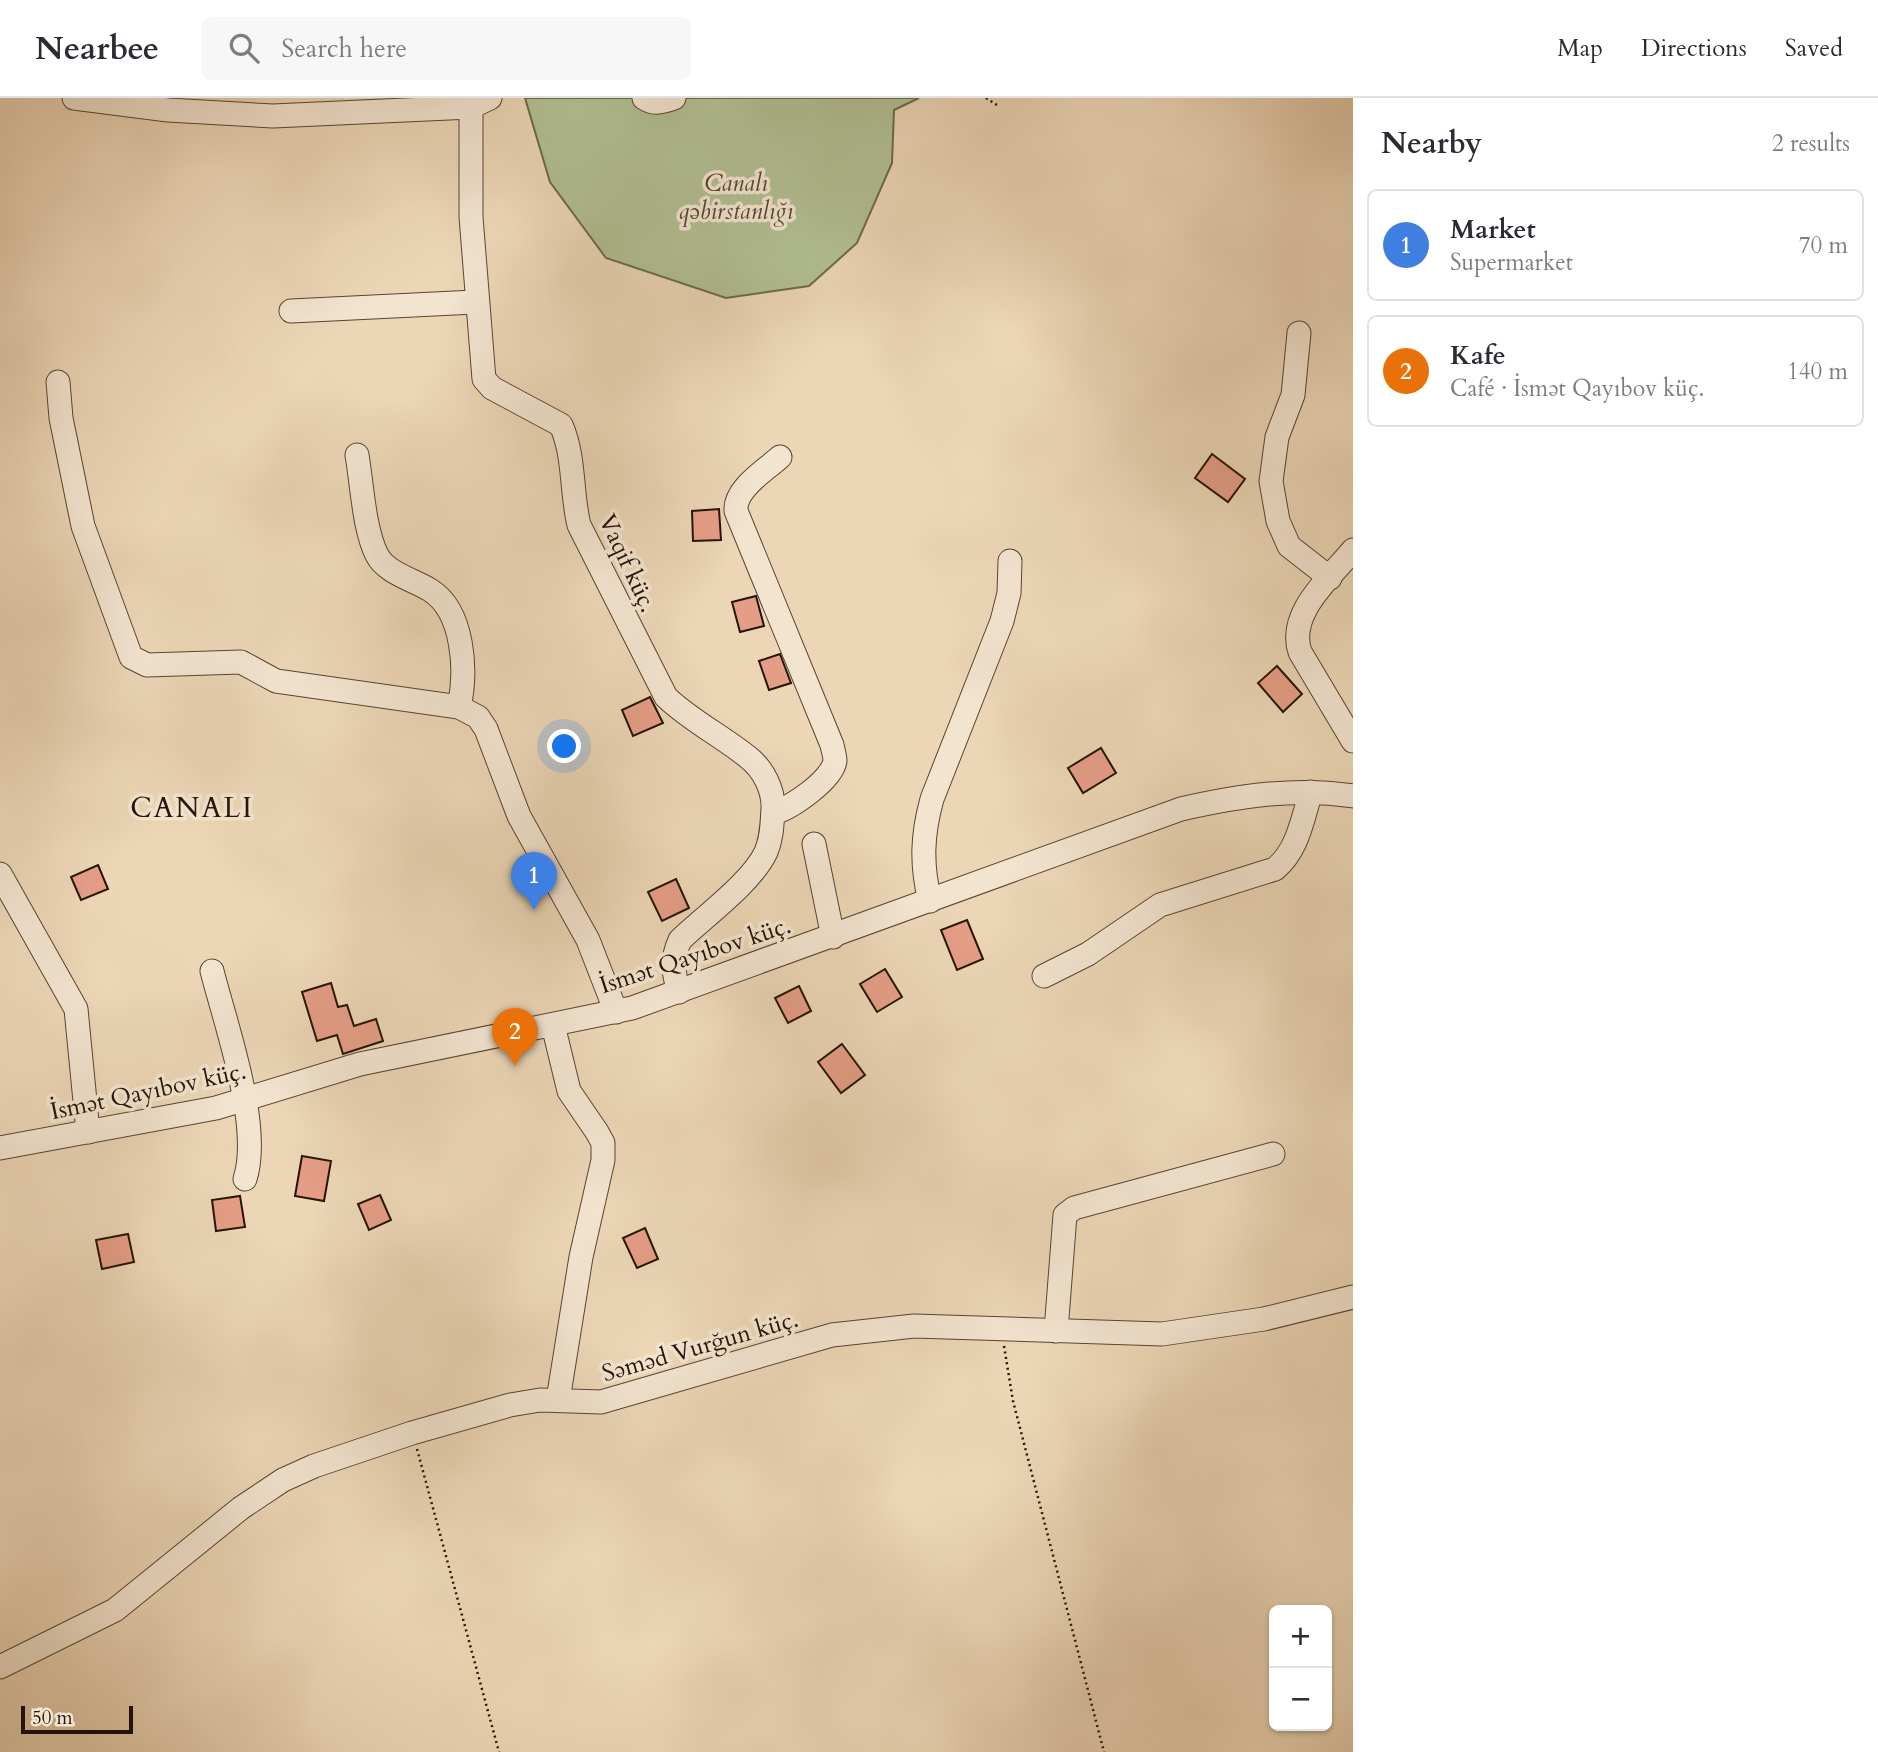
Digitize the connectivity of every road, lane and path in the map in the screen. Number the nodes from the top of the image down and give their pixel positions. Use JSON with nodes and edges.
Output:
{"nodes":[{"id":1,"x":74,"y":98,"type":"edge"},
{"id":2,"x":644,"y":98,"type":"edge"},
{"id":3,"x":674,"y":98,"type":"edge"},
{"id":4,"x":986,"y":98,"type":"edge"},
{"id":5,"x":481,"y":102,"type":"edge"},
{"id":6,"x":997,"y":105,"type":"dead end"},
{"id":7,"x":475,"y":302,"type":"junction"},
{"id":8,"x":291,"y":311,"type":"dead end"},
{"id":9,"x":1299,"y":333,"type":"dead end"},
{"id":10,"x":58,"y":382,"type":"dead end"},
{"id":11,"x":357,"y":455,"type":"dead end"},
{"id":12,"x":780,"y":457,"type":"dead end"},
{"id":13,"x":1353,"y":550,"type":"edge"},
{"id":14,"x":1010,"y":561,"type":"dead end"},
{"id":15,"x":1330,"y":578,"type":"junction"},
{"id":16,"x":459,"y":707,"type":"junction"},
{"id":17,"x":1353,"y":741,"type":"edge"},
{"id":18,"x":1311,"y":792,"type":"junction"},
{"id":19,"x":1353,"y":796,"type":"edge"},
{"id":20,"x":773,"y":813,"type":"junction"},
{"id":21,"x":814,"y":844,"type":"dead end"},
{"id":22,"x":0,"y":874,"type":"edge"},
{"id":23,"x":930,"y":901,"type":"junction"},
{"id":24,"x":833,"y":937,"type":"junction"},
{"id":25,"x":212,"y":971,"type":"dead end"},
{"id":26,"x":1044,"y":976,"type":"dead end"},
{"id":27,"x":679,"y":992,"type":"junction"},
{"id":28,"x":616,"y":1012,"type":"junction"},
{"id":29,"x":553,"y":1025,"type":"junction"},
{"id":30,"x":244,"y":1100,"type":"junction"},
{"id":31,"x":89,"y":1132,"type":"junction"},
{"id":32,"x":0,"y":1148,"type":"edge"},
{"id":33,"x":1273,"y":1154,"type":"dead end"},
{"id":34,"x":245,"y":1179,"type":"dead end"},
{"id":35,"x":1353,"y":1297,"type":"edge"},
{"id":36,"x":1001,"y":1329,"type":"junction"},
{"id":37,"x":1056,"y":1331,"type":"junction"},
{"id":38,"x":558,"y":1400,"type":"junction"},
{"id":39,"x":412,"y":1433,"type":"junction"},
{"id":40,"x":0,"y":1667,"type":"edge"},
{"id":41,"x":499,"y":1752,"type":"edge"},
{"id":42,"x":1104,"y":1752,"type":"edge"}],
"edges":[{"from":1,"to":5,"type":"street"},
{"from":2,"to":3,"type":"street"},
{"from":4,"to":6,"type":"path"},
{"from":5,"to":7,"type":"street","name":"Vaqif küç."},
{"from":7,"to":8,"type":"street"},
{"from":7,"to":20,"type":"street","name":"Vaqif küç."},
{"from":9,"to":15,"type":"street"},
{"from":10,"to":16,"type":"street"},
{"from":11,"to":16,"type":"street"},
{"from":12,"to":20,"type":"street"},
{"from":13,"to":15,"type":"street"},
{"from":14,"to":23,"type":"street"},
{"from":15,"to":17,"type":"street"},
{"from":16,"to":28,"type":"street"},
{"from":18,"to":19,"type":"street","name":"İsmət Qayıbov küç."},
{"from":18,"to":23,"type":"street","name":"İsmət Qayıbov küç."},
{"from":18,"to":26,"type":"street"},
{"from":20,"to":27,"type":"street","name":"Vaqif küç."},
{"from":21,"to":24,"type":"street"},
{"from":22,"to":31,"type":"street"},
{"from":23,"to":24,"type":"street","name":"İsmət Qayıbov küç."},
{"from":24,"to":27,"type":"street","name":"İsmət Qayıbov küç."},
{"from":25,"to":30,"type":"street"},
{"from":27,"to":28,"type":"street","name":"İsmət Qayıbov küç."},
{"from":28,"to":29,"type":"street","name":"İsmət Qayıbov küç."},
{"from":29,"to":30,"type":"street","name":"İsmət Qayıbov küç."},
{"from":29,"to":38,"type":"street"},
{"from":30,"to":31,"type":"street","name":"İsmət Qayıbov küç."},
{"from":30,"to":34,"type":"street"},
{"from":31,"to":32,"type":"street","name":"İsmət Qayıbov küç."},
{"from":33,"to":37,"type":"street"},
{"from":35,"to":37,"type":"street","name":"Səməd Vurğun küç."},
{"from":36,"to":37,"type":"street","name":"Səməd Vurğun küç."},
{"from":36,"to":38,"type":"street","name":"Səməd Vurğun küç."},
{"from":36,"to":42,"type":"path"},
{"from":38,"to":39,"type":"street","name":"Səməd Vurğun küç."},
{"from":39,"to":40,"type":"street","name":"Səməd Vurğun küç."},
{"from":39,"to":41,"type":"path"}]}
